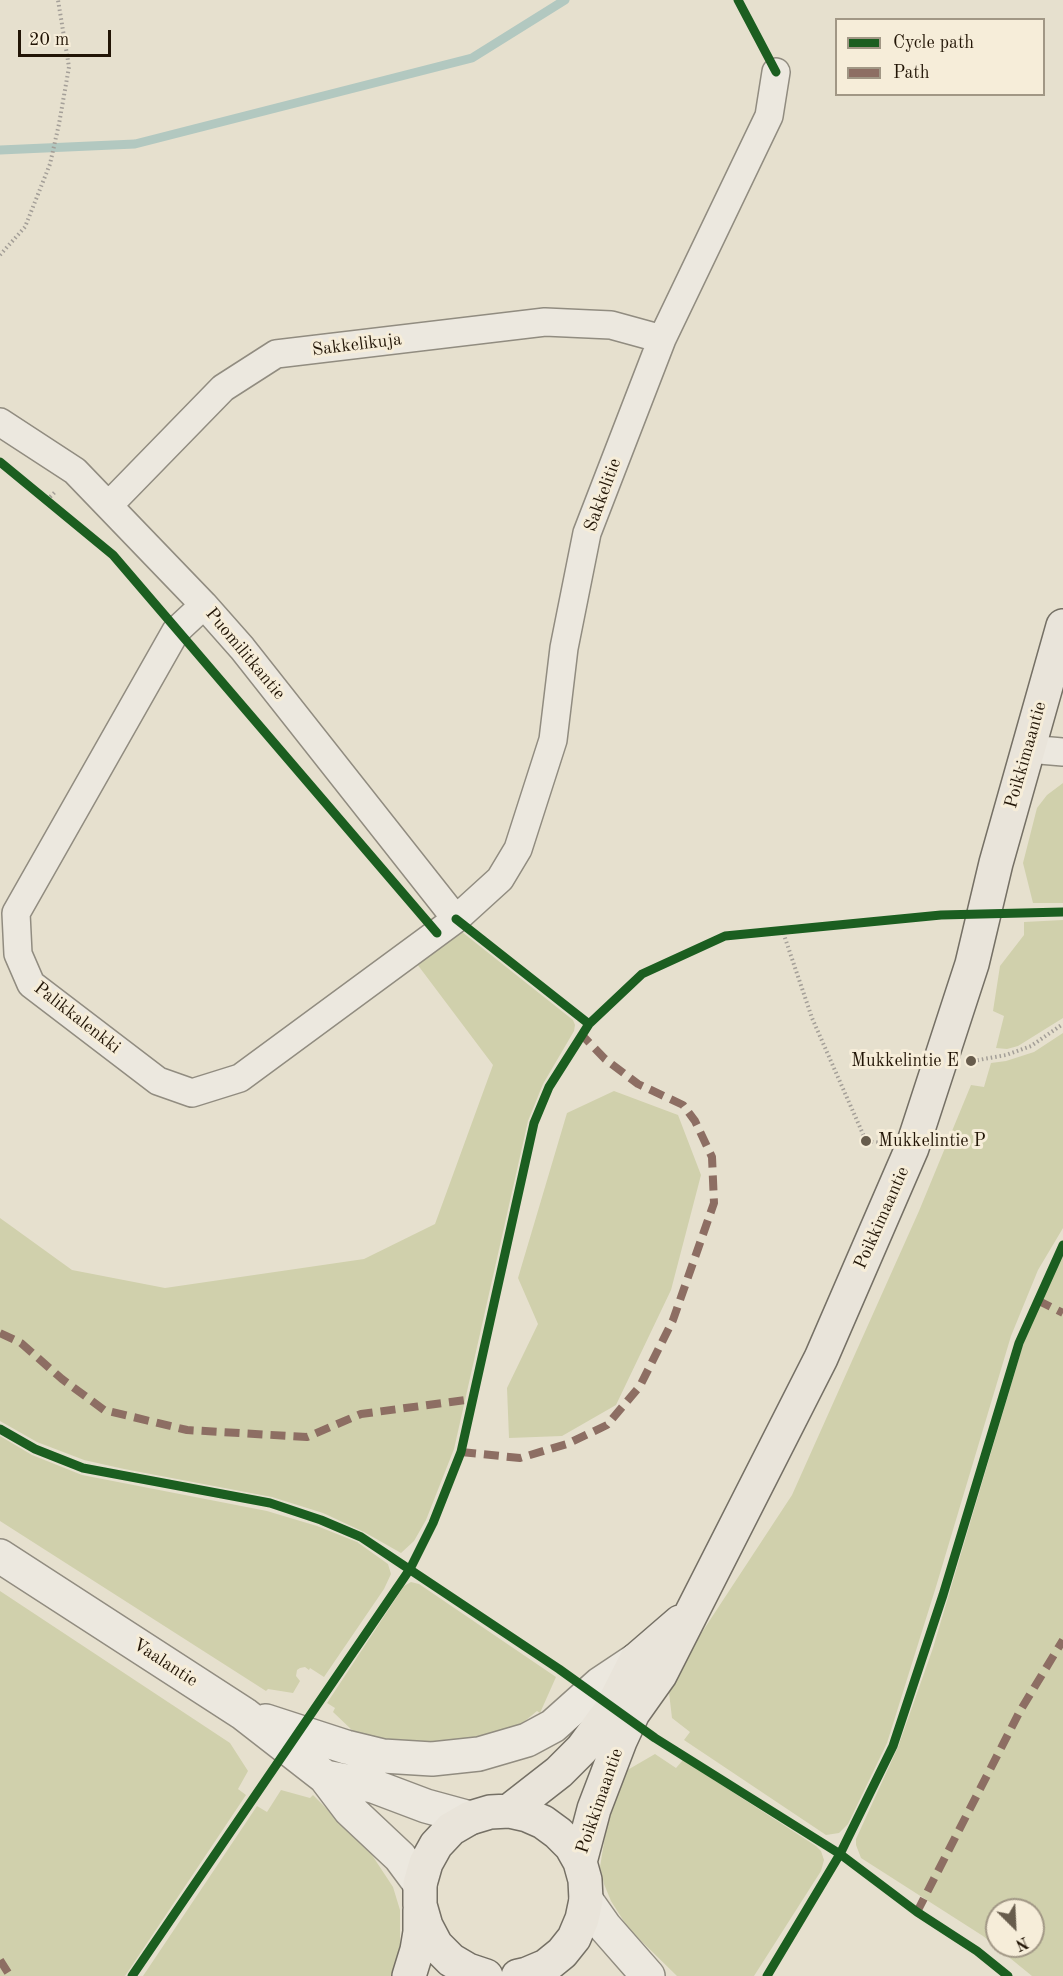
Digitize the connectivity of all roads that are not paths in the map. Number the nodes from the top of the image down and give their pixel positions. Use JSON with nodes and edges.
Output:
{"nodes":[{"id":1,"x":776,"y":72,"type":"dead end"},
{"id":2,"x":662,"y":339,"type":"junction"},
{"id":3,"x":0,"y":422,"type":"edge"},
{"id":4,"x":109,"y":505,"type":"junction"},
{"id":5,"x":204,"y":605,"type":"junction"},
{"id":6,"x":1063,"y":626,"type":"edge"},
{"id":7,"x":1054,"y":694,"type":"edge"},
{"id":8,"x":1028,"y":749,"type":"junction"},
{"id":9,"x":1063,"y":752,"type":"edge"},
{"id":10,"x":456,"y":919,"type":"junction"},
{"id":11,"x":0,"y":1556,"type":"edge"},
{"id":12,"x":648,"y":1667,"type":"junction"},
{"id":13,"x":244,"y":1714,"type":"junction"},
{"id":14,"x":596,"y":1758,"type":"junction"},
{"id":15,"x":325,"y":1777,"type":"junction"},
{"id":16,"x":508,"y":1811,"type":"junction"},
{"id":17,"x":470,"y":1818,"type":"junction"},
{"id":18,"x":580,"y":1862,"type":"junction"},
{"id":19,"x":420,"y":1895,"type":"junction"},
{"id":20,"x":586,"y":1900,"type":"junction"},
{"id":21,"x":527,"y":1975,"type":"edge"},
{"id":22,"x":409,"y":1976,"type":"edge"},
{"id":23,"x":486,"y":1976,"type":"edge"},
{"id":24,"x":648,"y":1976,"type":"edge"}],
"edges":[{"from":1,"to":2,"type":"street","name":"Sakkelitie"},
{"from":2,"to":4,"type":"street","name":"Sakkelikuja"},
{"from":2,"to":10,"type":"street","name":"Sakkelitie"},
{"from":3,"to":4,"type":"street","name":"Puomilitkantie"},
{"from":4,"to":5,"type":"street","name":"Puomilitkantie"},
{"from":5,"to":10,"type":"street","name":"Puomilitkantie"},
{"from":5,"to":10,"type":"street","name":"Palikkalenkki"},
{"from":6,"to":7,"type":"main road","name":"Poikkimaantie"},
{"from":7,"to":8,"type":"main road","name":"Poikkimaantie"},
{"from":8,"to":9,"type":"street"},
{"from":8,"to":12,"type":"main road","name":"Poikkimaantie"},
{"from":11,"to":13,"type":"street","name":"Vaalantie"},
{"from":12,"to":13,"type":"street"},
{"from":12,"to":14,"type":"main road","name":"Poikkimaantie"},
{"from":13,"to":15,"type":"street","name":"Vaalantie"},
{"from":14,"to":16,"type":"main road","name":"Poikkimaantie"},
{"from":14,"to":18,"type":"main road","name":"Poikkimaantie"},
{"from":15,"to":17,"type":"street","name":"Vaalantie"},
{"from":15,"to":19,"type":"street","name":"Vaalantie"},
{"from":16,"to":17,"type":"main road"},
{"from":16,"to":18,"type":"main road"},
{"from":17,"to":19,"type":"main road"},
{"from":18,"to":20,"type":"main road"},
{"from":19,"to":22,"type":"main road"},
{"from":19,"to":23,"type":"main road"},
{"from":20,"to":21,"type":"main road"},
{"from":20,"to":24,"type":"street"}]}
